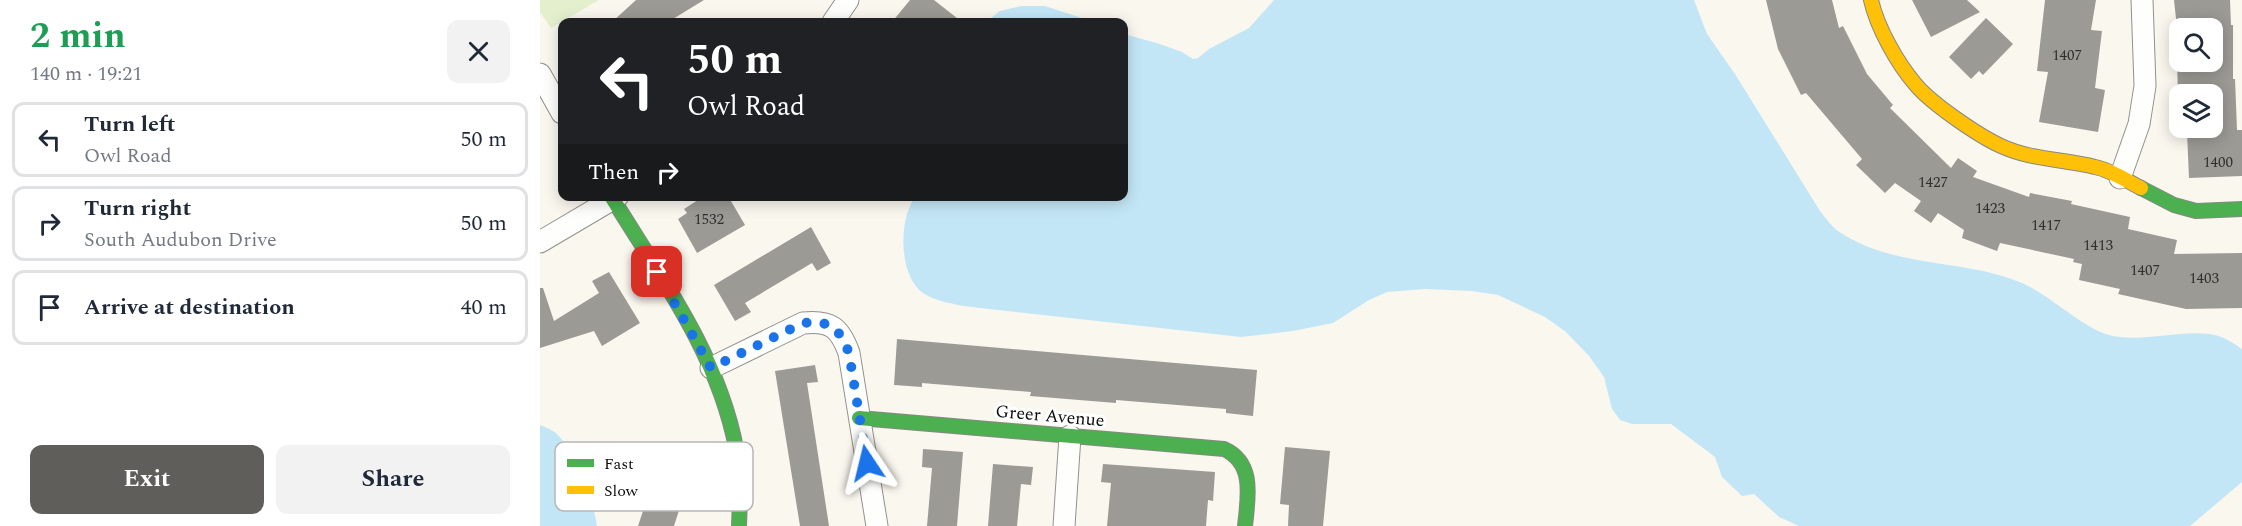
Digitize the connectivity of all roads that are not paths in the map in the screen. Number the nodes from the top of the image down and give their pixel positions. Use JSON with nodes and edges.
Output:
{"nodes":[{"id":1,"x":848,"y":0,"type":"edge"},
{"id":2,"x":1871,"y":0,"type":"edge"},
{"id":3,"x":2142,"y":0,"type":"edge"},
{"id":4,"x":836,"y":18,"type":"edge"},
{"id":5,"x":540,"y":75,"type":"edge"},
{"id":6,"x":558,"y":106,"type":"edge"},
{"id":7,"x":2120,"y":178,"type":"junction"},
{"id":8,"x":607,"y":201,"type":"edge"},
{"id":9,"x":616,"y":201,"type":"edge"},
{"id":10,"x":2242,"y":209,"type":"edge"},
{"id":11,"x":540,"y":242,"type":"edge"},
{"id":12,"x":711,"y":368,"type":"junction"},
{"id":13,"x":859,"y":418,"type":"junction"},
{"id":14,"x":1070,"y":436,"type":"junction"},
{"id":15,"x":734,"y":442,"type":"edge"},
{"id":16,"x":740,"y":511,"type":"edge"},
{"id":17,"x":739,"y":526,"type":"edge"},
{"id":18,"x":877,"y":526,"type":"edge"},
{"id":19,"x":1064,"y":526,"type":"edge"},
{"id":20,"x":1245,"y":526,"type":"edge"}],
"edges":[{"from":1,"to":4,"type":"street"},
{"from":2,"to":7,"type":"street"},
{"from":3,"to":7,"type":"street"},
{"from":5,"to":6,"type":"street"},
{"from":7,"to":10,"type":"street"},
{"from":8,"to":11,"type":"street"},
{"from":9,"to":12,"type":"street"},
{"from":12,"to":13,"type":"street"},
{"from":12,"to":15,"type":"street"},
{"from":13,"to":14,"type":"street","name":"Greer Avenue"},
{"from":13,"to":18,"type":"street"},
{"from":14,"to":19,"type":"street"},
{"from":14,"to":20,"type":"street","name":"Greer Avenue"},
{"from":16,"to":17,"type":"street"}]}
